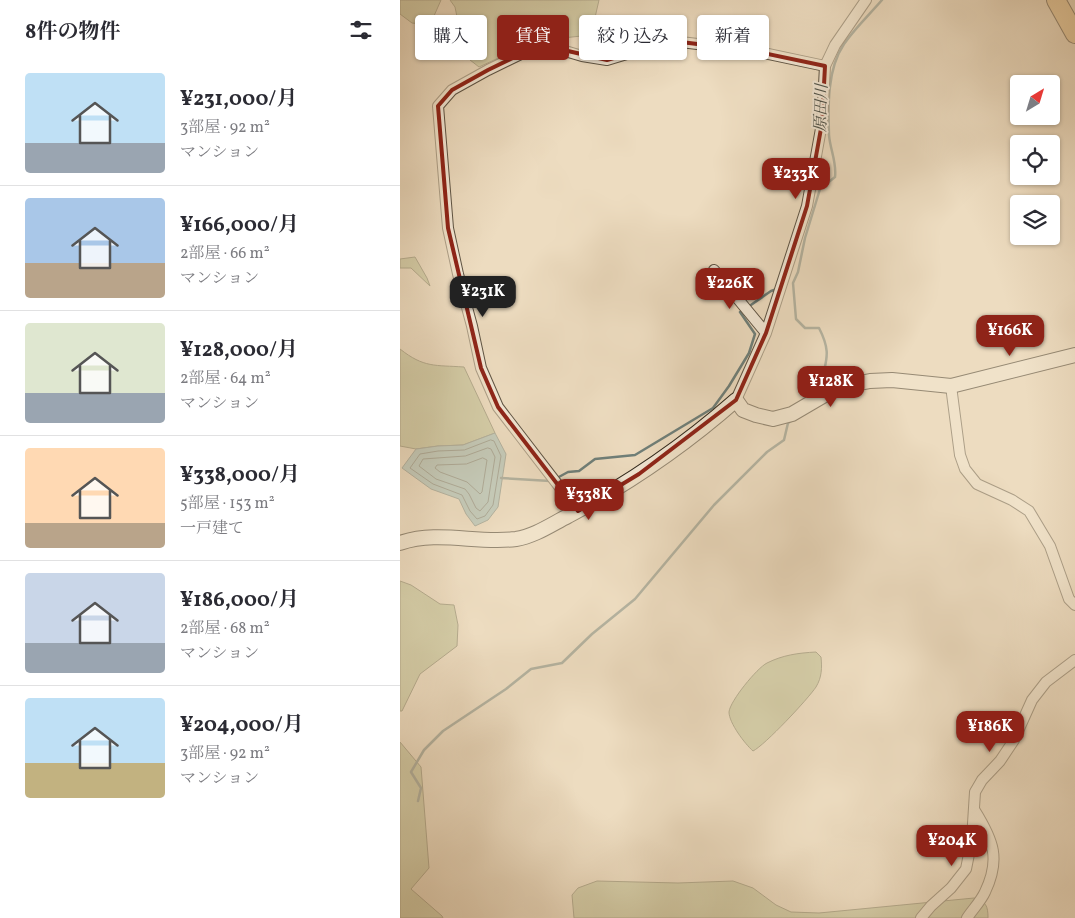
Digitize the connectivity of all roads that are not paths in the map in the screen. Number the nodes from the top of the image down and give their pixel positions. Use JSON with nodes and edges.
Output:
{"nodes":[{"id":1,"x":866,"y":0,"type":"edge"},
{"id":2,"x":1056,"y":0,"type":"edge"},
{"id":3,"x":1069,"y":0,"type":"edge"},
{"id":4,"x":1075,"y":11,"type":"edge"},
{"id":5,"x":1075,"y":32,"type":"edge"},
{"id":6,"x":825,"y":66,"type":"junction"},
{"id":7,"x":714,"y":270,"type":"dead end"},
{"id":8,"x":766,"y":333,"type":"junction"},
{"id":9,"x":1075,"y":355,"type":"edge"},
{"id":10,"x":951,"y":386,"type":"junction"},
{"id":11,"x":736,"y":400,"type":"junction"},
{"id":12,"x":578,"y":510,"type":"junction"},
{"id":13,"x":400,"y":543,"type":"edge"},
{"id":14,"x":1075,"y":605,"type":"edge"},
{"id":15,"x":1075,"y":660,"type":"edge"},
{"id":16,"x":975,"y":811,"type":"junction"},
{"id":17,"x":921,"y":918,"type":"edge"},
{"id":18,"x":967,"y":918,"type":"edge"}],
"edges":[{"from":1,"to":6,"type":"street"},
{"from":2,"to":5,"type":"highway"},
{"from":3,"to":4,"type":"highway"},
{"from":6,"to":8,"type":"street"},
{"from":6,"to":12,"type":"street"},
{"from":7,"to":8,"type":"street"},
{"from":8,"to":11,"type":"street"},
{"from":9,"to":10,"type":"street"},
{"from":10,"to":11,"type":"street"},
{"from":10,"to":14,"type":"street"},
{"from":11,"to":12,"type":"street"},
{"from":12,"to":13,"type":"street"},
{"from":15,"to":16,"type":"street"},
{"from":16,"to":17,"type":"street"},
{"from":16,"to":18,"type":"street"}]}
